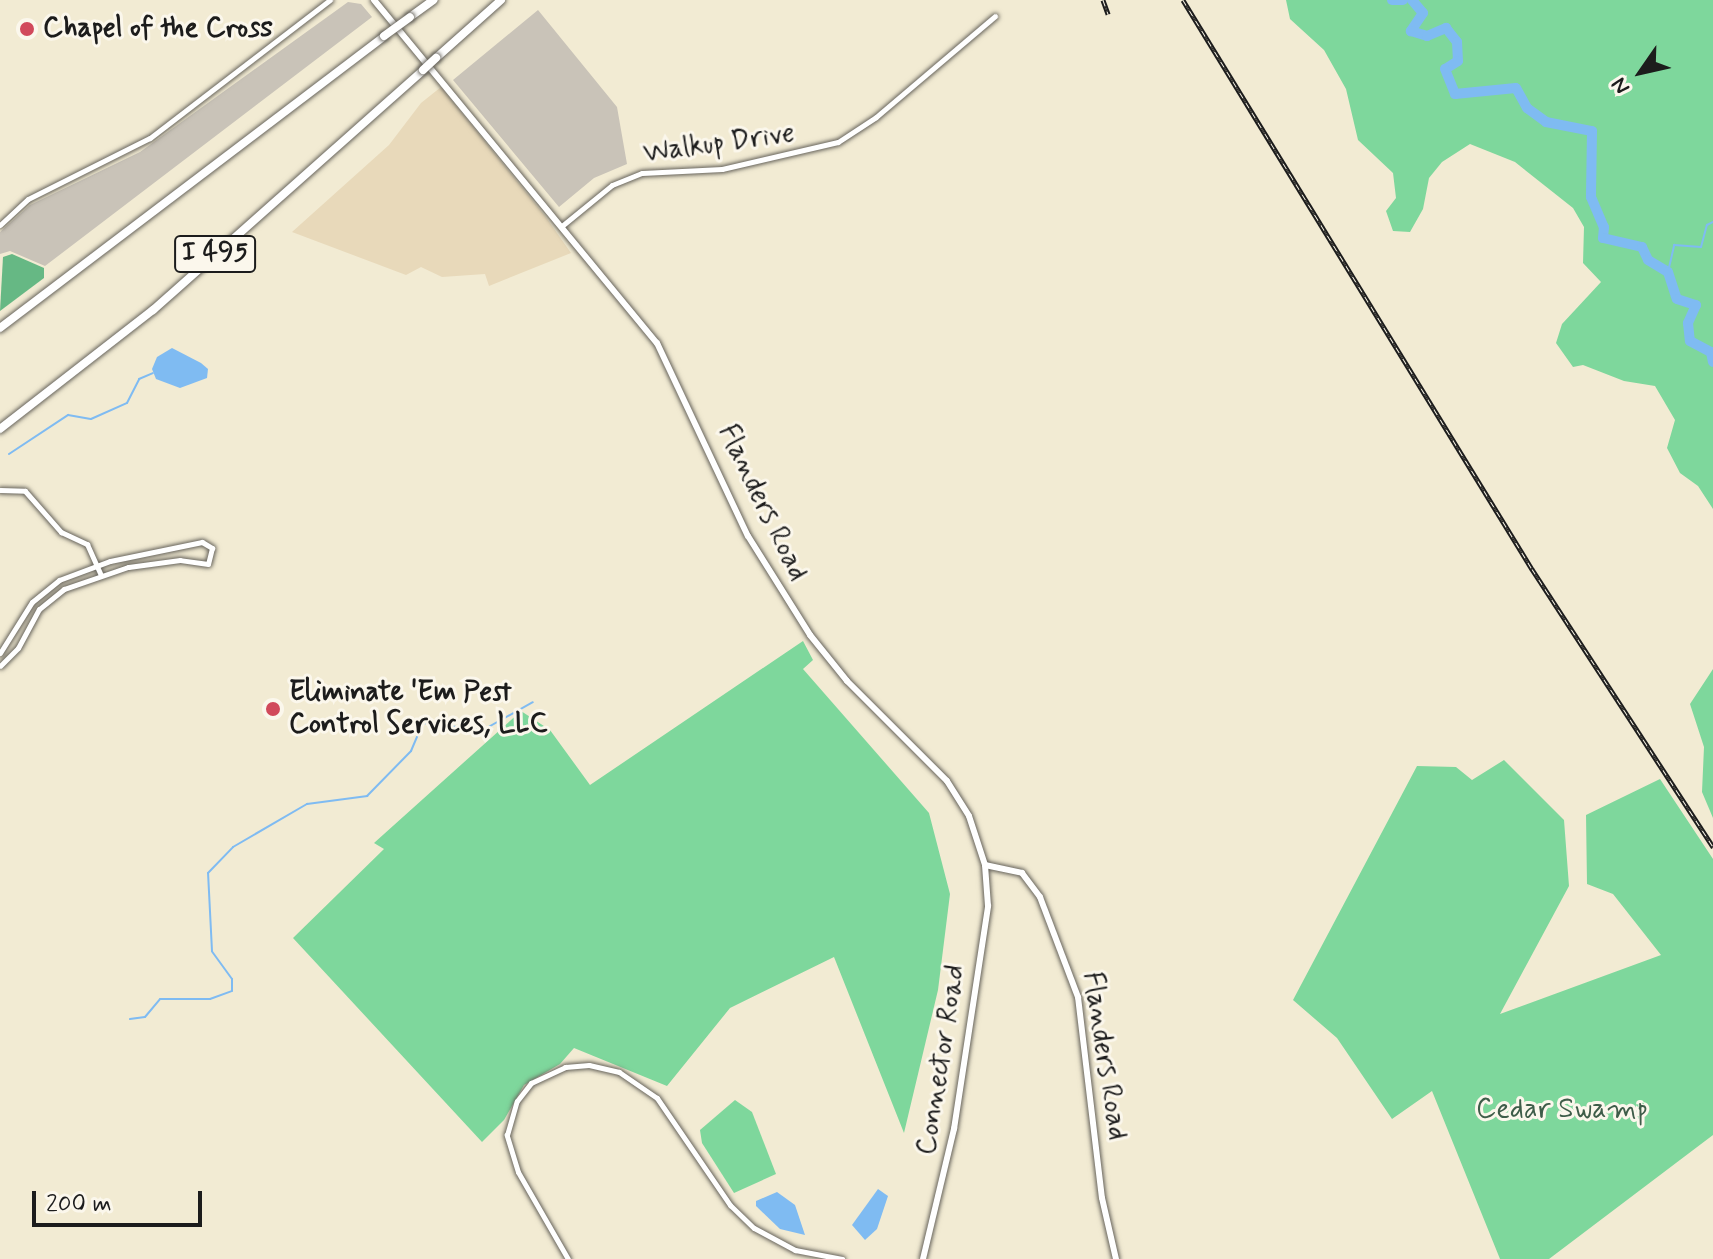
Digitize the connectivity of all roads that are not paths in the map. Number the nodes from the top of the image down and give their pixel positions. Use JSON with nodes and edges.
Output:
{"nodes":[{"id":1,"x":330,"y":0,"type":"edge"},
{"id":2,"x":374,"y":0,"type":"edge"},
{"id":3,"x":433,"y":0,"type":"edge"},
{"id":4,"x":501,"y":0,"type":"edge"},
{"id":5,"x":995,"y":16,"type":"dead end"},
{"id":6,"x":0,"y":225,"type":"edge"},
{"id":7,"x":563,"y":225,"type":"junction"},
{"id":8,"x":0,"y":328,"type":"edge"},
{"id":9,"x":0,"y":429,"type":"edge"},
{"id":10,"x":0,"y":490,"type":"edge"},
{"id":11,"x":99,"y":565,"type":"junction"},
{"id":12,"x":101,"y":575,"type":"junction"},
{"id":13,"x":0,"y":653,"type":"edge"},
{"id":14,"x":0,"y":666,"type":"edge"},
{"id":15,"x":985,"y":865,"type":"junction"},
{"id":16,"x":568,"y":1259,"type":"edge"},
{"id":17,"x":842,"y":1259,"type":"edge"},
{"id":18,"x":923,"y":1259,"type":"edge"},
{"id":19,"x":1116,"y":1259,"type":"edge"}],
"edges":[{"from":1,"to":6,"type":"street"},
{"from":2,"to":7,"type":"main road","name":"Flanders Road"},
{"from":3,"to":8,"type":"highway","number":"I 495","bridge":true},
{"from":4,"to":9,"type":"highway","number":"I 495","bridge":true},
{"from":5,"to":7,"type":"street","name":"Walkup Drive"},
{"from":7,"to":15,"type":"main road","name":"Flanders Road"},
{"from":10,"to":11,"type":"street"},
{"from":11,"to":12,"type":"street"},
{"from":11,"to":12,"type":"street"},
{"from":11,"to":13,"type":"street"},
{"from":12,"to":14,"type":"street"},
{"from":15,"to":18,"type":"main road","name":"Connector Road"},
{"from":15,"to":19,"type":"main road","name":"Flanders Road"},
{"from":16,"to":17,"type":"street"}]}
